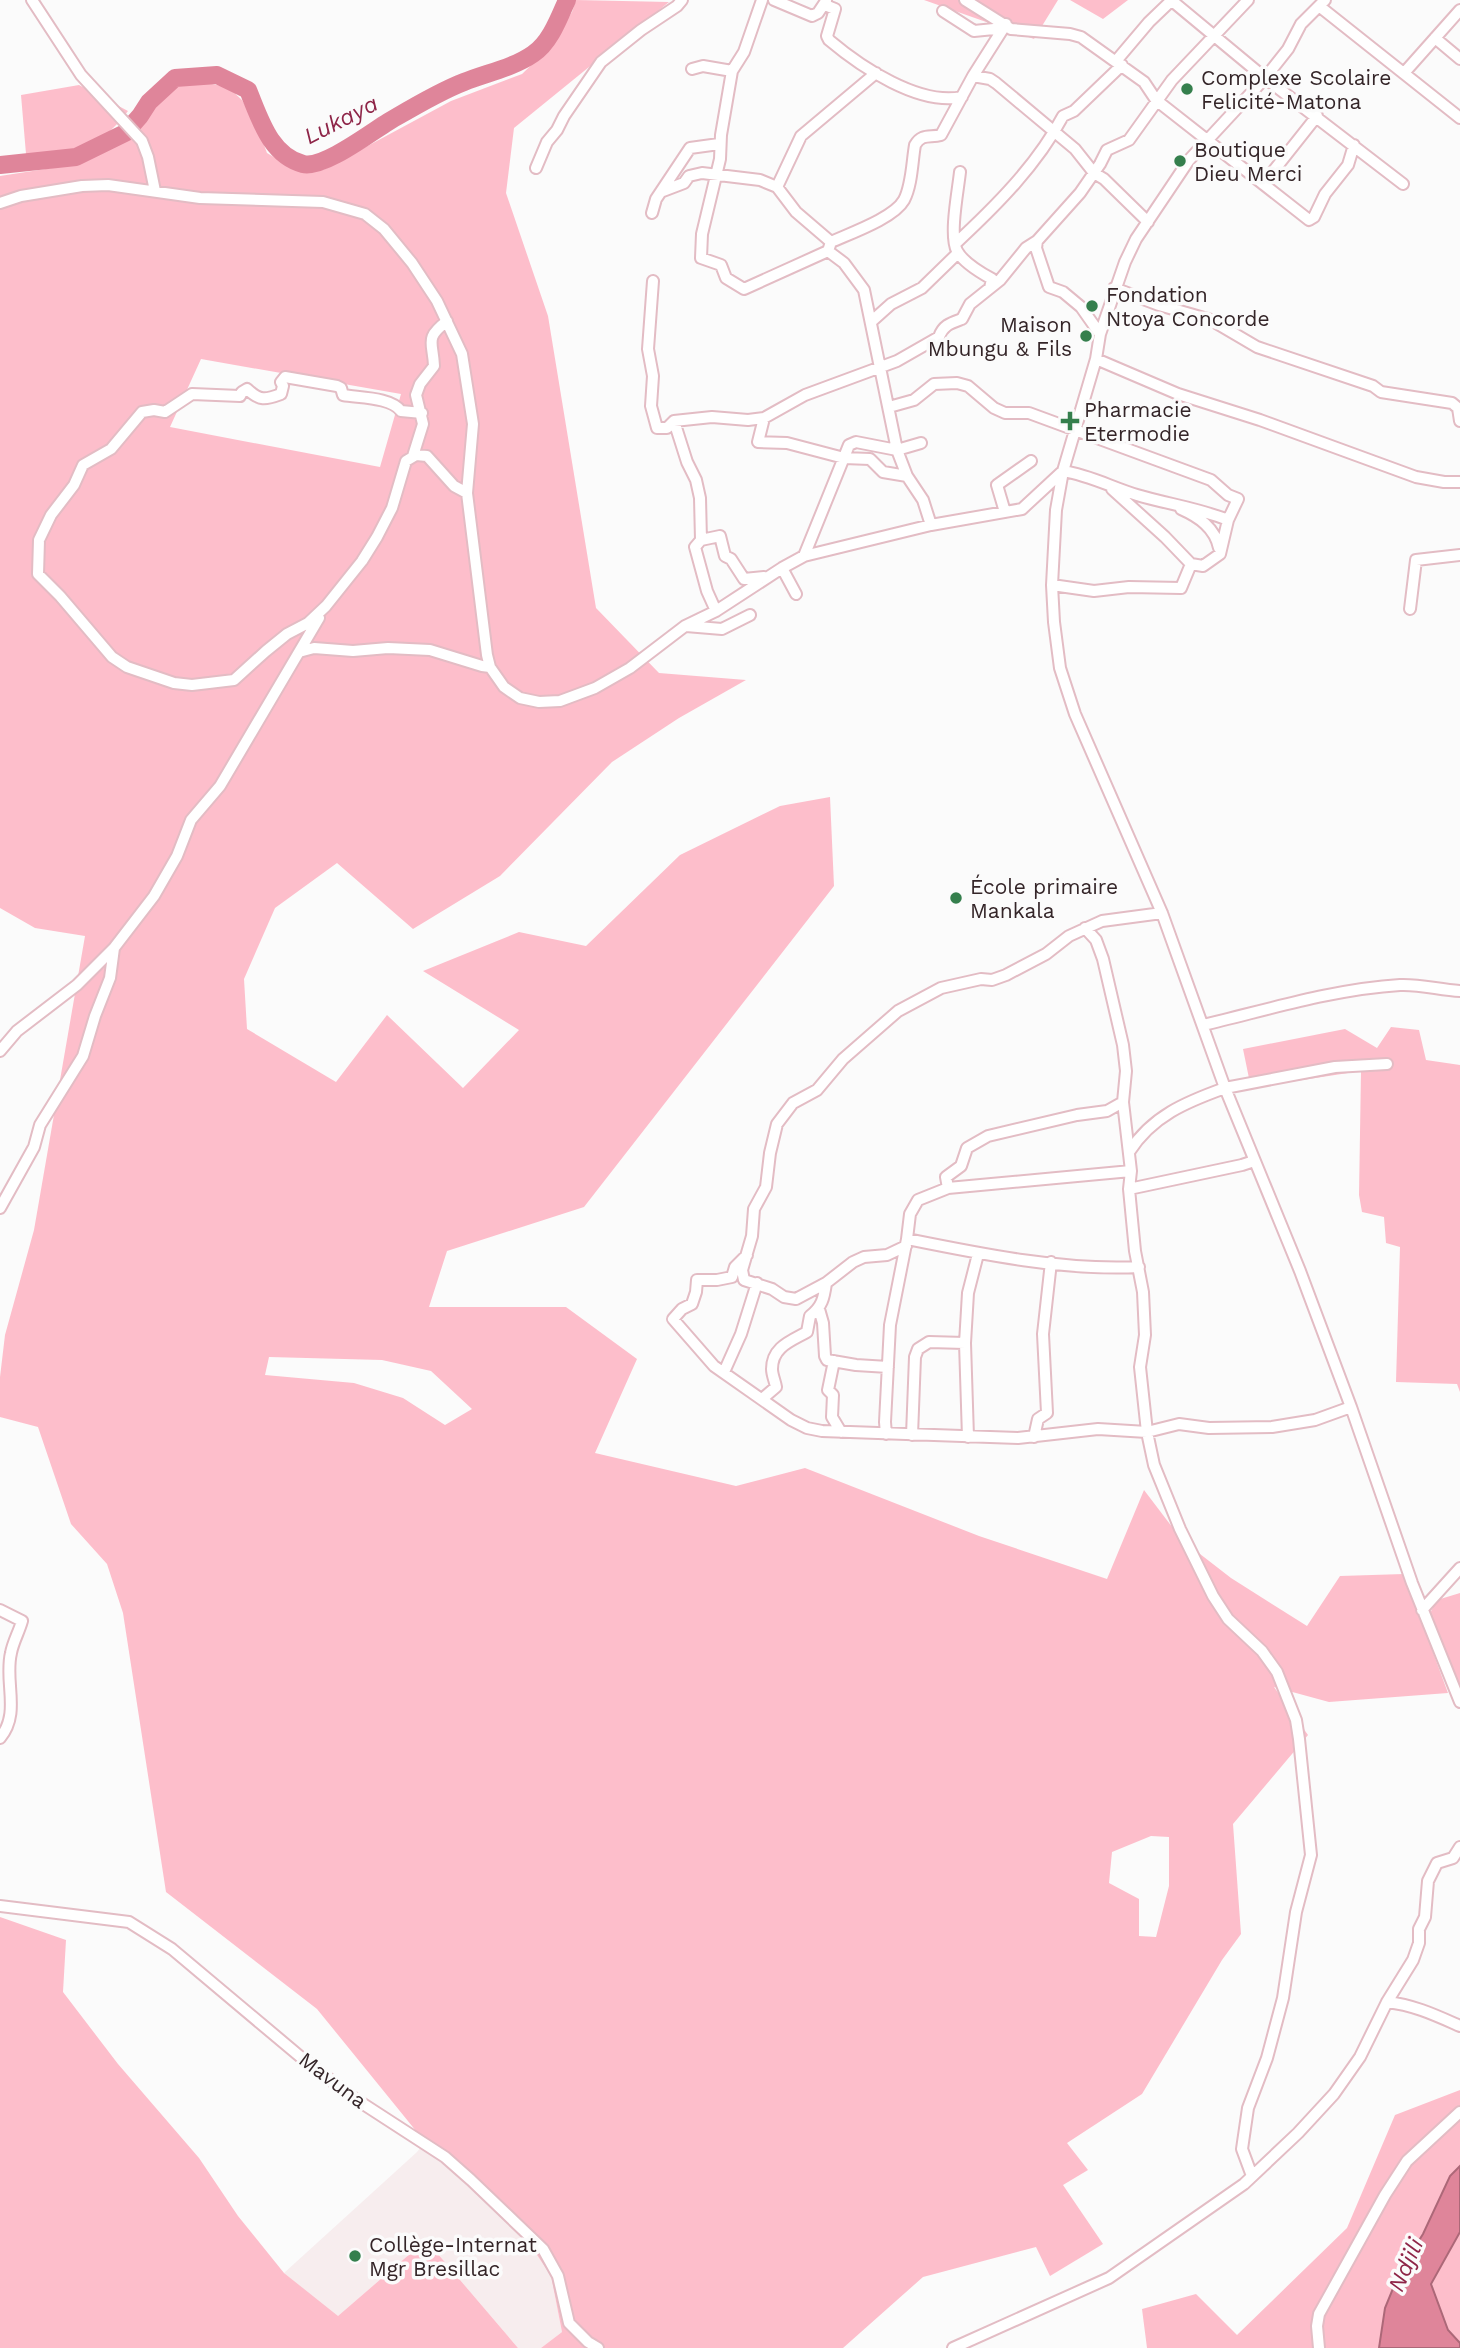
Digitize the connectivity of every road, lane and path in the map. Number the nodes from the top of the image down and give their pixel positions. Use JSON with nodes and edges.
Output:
{"nodes":[{"id":1,"x":32,"y":0,"type":"edge"},
{"id":2,"x":682,"y":0,"type":"edge"},
{"id":3,"x":762,"y":0,"type":"edge"},
{"id":4,"x":774,"y":0,"type":"edge"},
{"id":5,"x":965,"y":0,"type":"edge"},
{"id":6,"x":1171,"y":0,"type":"edge"},
{"id":7,"x":1248,"y":0,"type":"edge"},
{"id":8,"x":826,"y":2,"type":"edge"},
{"id":9,"x":1322,"y":3,"type":"edge"},
{"id":10,"x":1460,"y":10,"type":"edge"},
{"id":11,"x":943,"y":11,"type":"dead end"},
{"id":12,"x":1005,"y":26,"type":"junction"},
{"id":13,"x":1214,"y":34,"type":"junction"},
{"id":14,"x":1435,"y":38,"type":"junction"},
{"id":15,"x":1460,"y":59,"type":"edge"},
{"id":16,"x":1119,"y":63,"type":"junction"},
{"id":17,"x":692,"y":69,"type":"dead end"},
{"id":18,"x":733,"y":72,"type":"junction"},
{"id":19,"x":876,"y":73,"type":"junction"},
{"id":20,"x":1404,"y":73,"type":"junction"},
{"id":21,"x":973,"y":76,"type":"junction"},
{"id":22,"x":1265,"y":78,"type":"junction"},
{"id":23,"x":962,"y":97,"type":"junction"},
{"id":24,"x":1156,"y":100,"type":"junction"},
{"id":25,"x":1459,"y":115,"type":"edge"},
{"id":26,"x":1317,"y":116,"type":"junction"},
{"id":27,"x":1054,"y":133,"type":"junction"},
{"id":28,"x":1207,"y":140,"type":"junction"},
{"id":29,"x":719,"y":144,"type":"junction"},
{"id":30,"x":1354,"y":145,"type":"junction"},
{"id":31,"x":536,"y":168,"type":"dead end"},
{"id":32,"x":960,"y":173,"type":"dead end"},
{"id":33,"x":1094,"y":173,"type":"junction"},
{"id":34,"x":715,"y":174,"type":"junction"},
{"id":35,"x":1263,"y":184,"type":"junction"},
{"id":36,"x":1403,"y":184,"type":"dead end"},
{"id":37,"x":777,"y":187,"type":"junction"},
{"id":38,"x":155,"y":191,"type":"junction"},
{"id":39,"x":663,"y":191,"type":"junction"},
{"id":40,"x":0,"y":203,"type":"edge"},
{"id":41,"x":652,"y":212,"type":"dead end"},
{"id":42,"x":1147,"y":222,"type":"junction"},
{"id":43,"x":1037,"y":241,"type":"junction"},
{"id":44,"x":830,"y":247,"type":"junction"},
{"id":45,"x":957,"y":249,"type":"junction"},
{"id":46,"x":653,"y":281,"type":"dead end"},
{"id":47,"x":990,"y":288,"type":"junction"},
{"id":48,"x":1114,"y":288,"type":"junction"},
{"id":49,"x":447,"y":321,"type":"junction"},
{"id":50,"x":872,"y":321,"type":"junction"},
{"id":51,"x":1100,"y":334,"type":"junction"},
{"id":52,"x":1096,"y":359,"type":"junction"},
{"id":53,"x":880,"y":367,"type":"junction"},
{"id":54,"x":889,"y":407,"type":"junction"},
{"id":55,"x":422,"y":413,"type":"junction"},
{"id":56,"x":764,"y":418,"type":"junction"},
{"id":57,"x":674,"y":421,"type":"junction"},
{"id":58,"x":1460,"y":421,"type":"edge"},
{"id":59,"x":1075,"y":430,"type":"junction"},
{"id":60,"x":921,"y":443,"type":"dead end"},
{"id":61,"x":897,"y":450,"type":"junction"},
{"id":62,"x":413,"y":456,"type":"junction"},
{"id":63,"x":844,"y":458,"type":"junction"},
{"id":64,"x":1031,"y":461,"type":"dead end"},
{"id":65,"x":1063,"y":471,"type":"junction"},
{"id":66,"x":907,"y":476,"type":"junction"},
{"id":67,"x":1460,"y":482,"type":"edge"},
{"id":68,"x":1107,"y":484,"type":"junction"},
{"id":69,"x":467,"y":493,"type":"junction"},
{"id":70,"x":1161,"y":500,"type":"junction"},
{"id":71,"x":1031,"y":503,"type":"junction"},
{"id":72,"x":1056,"y":510,"type":"junction"},
{"id":73,"x":1005,"y":512,"type":"junction"},
{"id":74,"x":1228,"y":520,"type":"junction"},
{"id":75,"x":931,"y":525,"type":"junction"},
{"id":76,"x":701,"y":540,"type":"junction"},
{"id":77,"x":1220,"y":554,"type":"junction"},
{"id":78,"x":1460,"y":555,"type":"edge"},
{"id":79,"x":804,"y":556,"type":"junction"},
{"id":80,"x":1191,"y":565,"type":"junction"},
{"id":81,"x":782,"y":568,"type":"junction"},
{"id":82,"x":768,"y":576,"type":"junction"},
{"id":83,"x":1052,"y":585,"type":"junction"},
{"id":84,"x":796,"y":594,"type":"dead end"},
{"id":85,"x":326,"y":606,"type":"junction"},
{"id":86,"x":1410,"y":609,"type":"dead end"},
{"id":87,"x":716,"y":611,"type":"junction"},
{"id":88,"x":750,"y":615,"type":"dead end"},
{"id":89,"x":685,"y":626,"type":"junction"},
{"id":90,"x":299,"y":652,"type":"junction"},
{"id":91,"x":491,"y":667,"type":"junction"},
{"id":92,"x":1162,"y":913,"type":"junction"},
{"id":93,"x":1084,"y":928,"type":"junction"},
{"id":94,"x":114,"y":948,"type":"junction"},
{"id":95,"x":1460,"y":991,"type":"edge"},
{"id":96,"x":1203,"y":1025,"type":"junction"},
{"id":97,"x":0,"y":1051,"type":"edge"},
{"id":98,"x":1387,"y":1064,"type":"dead end"},
{"id":99,"x":1224,"y":1088,"type":"junction"},
{"id":100,"x":1123,"y":1102,"type":"junction"},
{"id":101,"x":1129,"y":1152,"type":"junction"},
{"id":102,"x":1254,"y":1161,"type":"junction"},
{"id":103,"x":1131,"y":1171,"type":"junction"},
{"id":104,"x":948,"y":1188,"type":"junction"},
{"id":105,"x":1129,"y":1189,"type":"junction"},
{"id":106,"x":0,"y":1209,"type":"edge"},
{"id":107,"x":907,"y":1243,"type":"junction"},
{"id":108,"x":978,"y":1254,"type":"junction"},
{"id":109,"x":747,"y":1255,"type":"junction"},
{"id":110,"x":1051,"y":1262,"type":"junction"},
{"id":111,"x":1139,"y":1268,"type":"junction"},
{"id":112,"x":757,"y":1283,"type":"junction"},
{"id":113,"x":826,"y":1283,"type":"junction"},
{"id":114,"x":819,"y":1309,"type":"junction"},
{"id":115,"x":965,"y":1343,"type":"junction"},
{"id":116,"x":834,"y":1361,"type":"junction"},
{"id":117,"x":888,"y":1367,"type":"junction"},
{"id":118,"x":724,"y":1372,"type":"junction"},
{"id":119,"x":762,"y":1399,"type":"junction"},
{"id":120,"x":1351,"y":1407,"type":"junction"},
{"id":121,"x":841,"y":1432,"type":"junction"},
{"id":122,"x":1147,"y":1432,"type":"junction"},
{"id":123,"x":886,"y":1434,"type":"junction"},
{"id":124,"x":912,"y":1435,"type":"junction"},
{"id":125,"x":968,"y":1437,"type":"junction"},
{"id":126,"x":1034,"y":1437,"type":"junction"},
{"id":127,"x":1460,"y":1568,"type":"edge"},
{"id":128,"x":1422,"y":1609,"type":"junction"},
{"id":129,"x":0,"y":1610,"type":"edge"},
{"id":130,"x":1460,"y":1702,"type":"edge"},
{"id":131,"x":0,"y":1738,"type":"edge"},
{"id":132,"x":1460,"y":1847,"type":"edge"},
{"id":133,"x":0,"y":1906,"type":"edge"},
{"id":134,"x":1387,"y":2002,"type":"junction"},
{"id":135,"x":1460,"y":2026,"type":"edge"},
{"id":136,"x":1460,"y":2112,"type":"edge"},
{"id":137,"x":1252,"y":2176,"type":"junction"},
{"id":138,"x":598,"y":2348,"type":"edge"},
{"id":139,"x":953,"y":2348,"type":"edge"},
{"id":140,"x":1319,"y":2348,"type":"edge"}],
"edges":[{"from":1,"to":38,"type":"street"},
{"from":2,"to":31,"type":"street"},
{"from":3,"to":18,"type":"street"},
{"from":4,"to":8,"type":"street"},
{"from":5,"to":12,"type":"street"},
{"from":6,"to":13,"type":"street"},
{"from":6,"to":16,"type":"street"},
{"from":7,"to":13,"type":"street"},
{"from":8,"to":19,"type":"street"},
{"from":9,"to":20,"type":"street"},
{"from":9,"to":22,"type":"street"},
{"from":10,"to":14,"type":"street"},
{"from":11,"to":12,"type":"street"},
{"from":12,"to":16,"type":"street"},
{"from":12,"to":21,"type":"street"},
{"from":13,"to":22,"type":"street"},
{"from":13,"to":24,"type":"street"},
{"from":14,"to":15,"type":"street"},
{"from":14,"to":20,"type":"street"},
{"from":16,"to":24,"type":"street"},
{"from":16,"to":27,"type":"street"},
{"from":17,"to":18,"type":"street"},
{"from":18,"to":29,"type":"street"},
{"from":19,"to":23,"type":"street"},
{"from":19,"to":37,"type":"street"},
{"from":20,"to":25,"type":"street"},
{"from":21,"to":23,"type":"street"},
{"from":21,"to":27,"type":"street"},
{"from":22,"to":26,"type":"street"},
{"from":22,"to":28,"type":"street"},
{"from":23,"to":44,"type":"street"},
{"from":24,"to":28,"type":"street"},
{"from":24,"to":33,"type":"street"},
{"from":26,"to":30,"type":"street"},
{"from":26,"to":35,"type":"street"},
{"from":27,"to":33,"type":"street"},
{"from":27,"to":45,"type":"street"},
{"from":28,"to":35,"type":"street"},
{"from":28,"to":42,"type":"street"},
{"from":29,"to":34,"type":"street"},
{"from":29,"to":39,"type":"street"},
{"from":30,"to":35,"type":"street"},
{"from":30,"to":36,"type":"street"},
{"from":32,"to":45,"type":"street"},
{"from":33,"to":42,"type":"street"},
{"from":33,"to":43,"type":"street"},
{"from":34,"to":37,"type":"street"},
{"from":34,"to":39,"type":"street"},
{"from":34,"to":44,"type":"street"},
{"from":37,"to":44,"type":"street"},
{"from":38,"to":40,"type":"street"},
{"from":38,"to":49,"type":"street"},
{"from":39,"to":41,"type":"street"},
{"from":42,"to":48,"type":"street"},
{"from":43,"to":47,"type":"street"},
{"from":43,"to":51,"type":"street"},
{"from":44,"to":50,"type":"street"},
{"from":45,"to":47,"type":"street"},
{"from":45,"to":50,"type":"street"},
{"from":46,"to":57,"type":"street"},
{"from":47,"to":53,"type":"street"},
{"from":48,"to":51,"type":"street"},
{"from":48,"to":58,"type":"street"},
{"from":49,"to":55,"type":"street"},
{"from":49,"to":69,"type":"street"},
{"from":50,"to":53,"type":"street"},
{"from":51,"to":52,"type":"street"},
{"from":52,"to":59,"type":"street"},
{"from":52,"to":67,"type":"street"},
{"from":53,"to":54,"type":"street"},
{"from":53,"to":56,"type":"street"},
{"from":54,"to":59,"type":"street"},
{"from":54,"to":61,"type":"street"},
{"from":55,"to":62,"type":"street"},
{"from":55,"to":85,"type":"street"},
{"from":56,"to":57,"type":"street"},
{"from":56,"to":63,"type":"street"},
{"from":57,"to":76,"type":"street"},
{"from":59,"to":65,"type":"street"},
{"from":59,"to":74,"type":"street"},
{"from":60,"to":61,"type":"street"},
{"from":61,"to":63,"type":"street"},
{"from":61,"to":66,"type":"street"},
{"from":62,"to":69,"type":"street"},
{"from":62,"to":85,"type":"street"},
{"from":63,"to":66,"type":"street"},
{"from":63,"to":79,"type":"street"},
{"from":64,"to":73,"type":"street"},
{"from":65,"to":68,"type":"street"},
{"from":65,"to":71,"type":"street"},
{"from":65,"to":72,"type":"street"},
{"from":66,"to":75,"type":"street"},
{"from":68,"to":70,"type":"street"},
{"from":68,"to":80,"type":"street"},
{"from":69,"to":91,"type":"street"},
{"from":70,"to":74,"type":"street"},
{"from":70,"to":77,"type":"street"},
{"from":71,"to":72,"type":"street"},
{"from":71,"to":73,"type":"street"},
{"from":72,"to":83,"type":"street"},
{"from":73,"to":75,"type":"street"},
{"from":74,"to":77,"type":"street"},
{"from":75,"to":79,"type":"street"},
{"from":76,"to":82,"type":"street"},
{"from":76,"to":87,"type":"street"},
{"from":77,"to":80,"type":"street"},
{"from":78,"to":86,"type":"street"},
{"from":79,"to":81,"type":"street"},
{"from":80,"to":83,"type":"street"},
{"from":81,"to":82,"type":"street"},
{"from":81,"to":84,"type":"street"},
{"from":82,"to":87,"type":"street"},
{"from":83,"to":92,"type":"street"},
{"from":85,"to":90,"type":"street"},
{"from":87,"to":89,"type":"street"},
{"from":88,"to":89,"type":"street"},
{"from":89,"to":91,"type":"street"},
{"from":90,"to":91,"type":"street"},
{"from":90,"to":94,"type":"street"},
{"from":92,"to":93,"type":"street"},
{"from":92,"to":96,"type":"street"},
{"from":93,"to":100,"type":"street"},
{"from":93,"to":109,"type":"street"},
{"from":94,"to":97,"type":"street"},
{"from":94,"to":106,"type":"street"},
{"from":95,"to":96,"type":"street"},
{"from":96,"to":99,"type":"street"},
{"from":98,"to":99,"type":"street"},
{"from":99,"to":101,"type":"street"},
{"from":99,"to":102,"type":"street"},
{"from":100,"to":101,"type":"street"},
{"from":100,"to":104,"type":"street"},
{"from":101,"to":103,"type":"street"},
{"from":102,"to":105,"type":"street"},
{"from":102,"to":120,"type":"street"},
{"from":103,"to":104,"type":"street"},
{"from":103,"to":105,"type":"street"},
{"from":104,"to":107,"type":"street"},
{"from":105,"to":111,"type":"street"},
{"from":107,"to":108,"type":"street"},
{"from":107,"to":113,"type":"street"},
{"from":107,"to":117,"type":"street"},
{"from":108,"to":110,"type":"street"},
{"from":108,"to":115,"type":"street"},
{"from":109,"to":112,"type":"street"},
{"from":109,"to":118,"type":"street"},
{"from":110,"to":111,"type":"street"},
{"from":110,"to":126,"type":"street"},
{"from":111,"to":122,"type":"street"},
{"from":112,"to":113,"type":"street"},
{"from":112,"to":118,"type":"street"},
{"from":113,"to":114,"type":"street"},
{"from":114,"to":116,"type":"street"},
{"from":114,"to":119,"type":"street"},
{"from":115,"to":124,"type":"street"},
{"from":115,"to":125,"type":"street"},
{"from":116,"to":117,"type":"street"},
{"from":116,"to":121,"type":"street"},
{"from":117,"to":123,"type":"street"},
{"from":118,"to":119,"type":"street"},
{"from":119,"to":121,"type":"street"},
{"from":120,"to":122,"type":"street"},
{"from":120,"to":128,"type":"street"},
{"from":121,"to":123,"type":"street"},
{"from":122,"to":126,"type":"street"},
{"from":122,"to":137,"type":"street"},
{"from":123,"to":124,"type":"street"},
{"from":124,"to":125,"type":"street"},
{"from":125,"to":126,"type":"street"},
{"from":127,"to":128,"type":"street"},
{"from":128,"to":130,"type":"street"},
{"from":129,"to":131,"type":"street"},
{"from":132,"to":134,"type":"street"},
{"from":133,"to":138,"type":"street","name":"Mavuna"},
{"from":134,"to":135,"type":"street"},
{"from":134,"to":137,"type":"street"},
{"from":136,"to":140,"type":"street"},
{"from":137,"to":139,"type":"street"}]}
